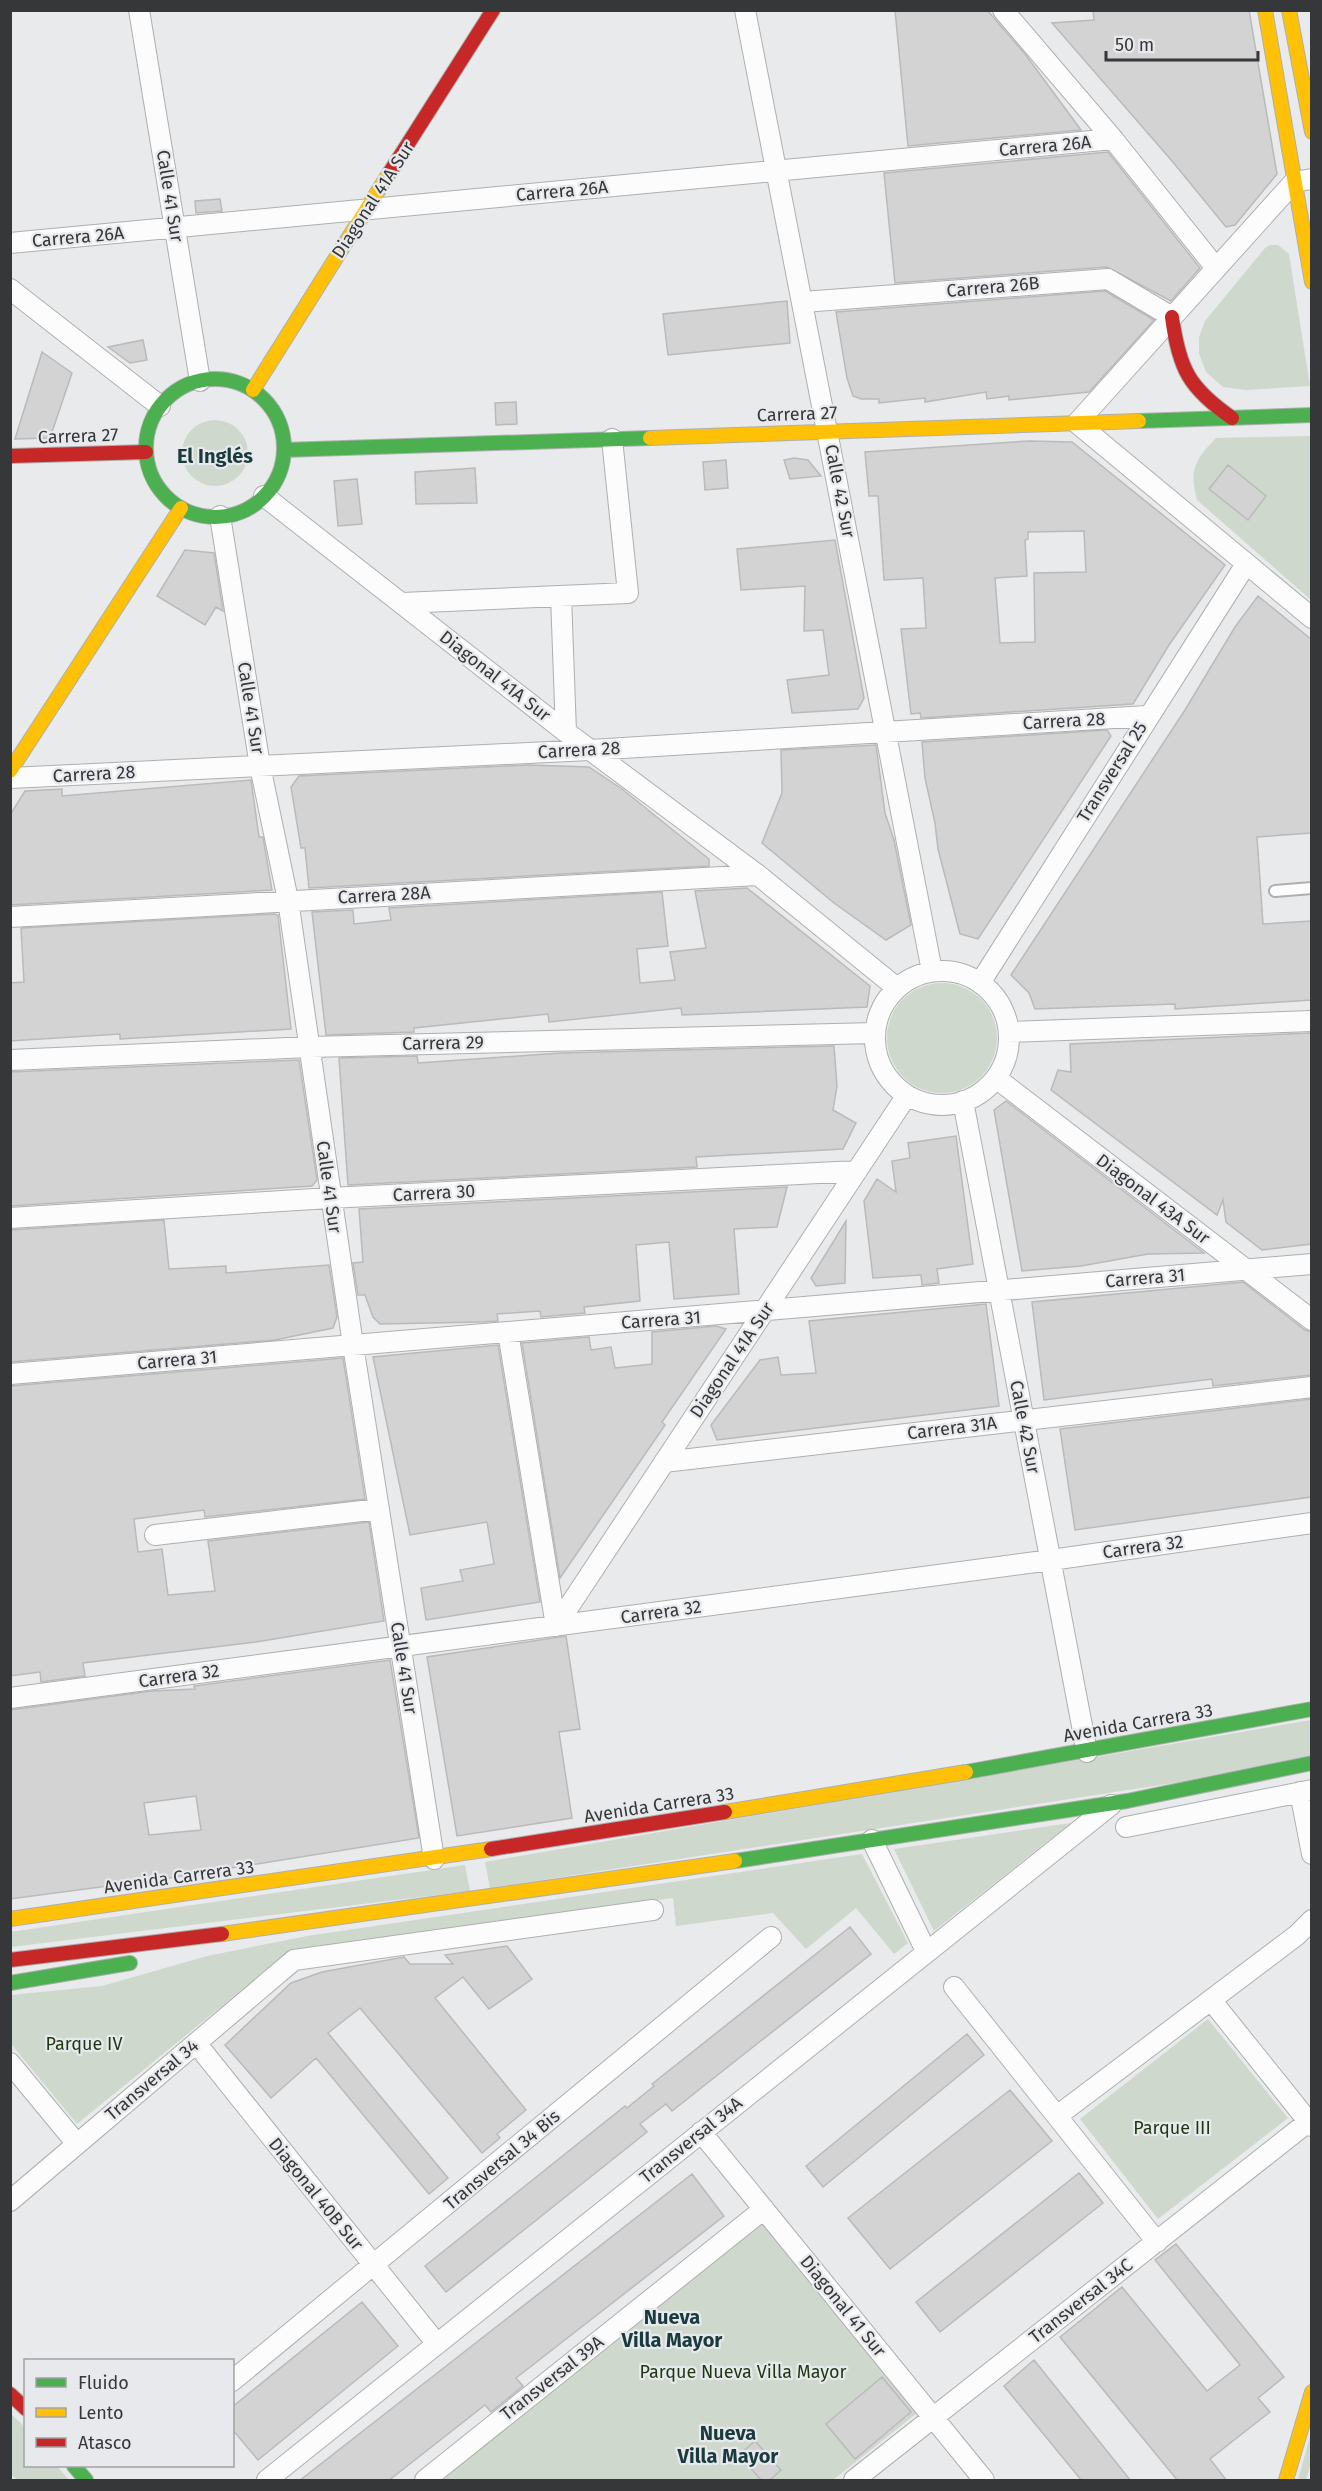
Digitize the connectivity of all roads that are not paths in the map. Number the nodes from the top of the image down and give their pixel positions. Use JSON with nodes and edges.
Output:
{"nodes":[{"id":1,"x":139,"y":10,"type":"edge"},
{"id":2,"x":493,"y":10,"type":"edge"},
{"id":3,"x":745,"y":10,"type":"edge"},
{"id":4,"x":1003,"y":10,"type":"edge"},
{"id":5,"x":1265,"y":10,"type":"edge"},
{"id":6,"x":1289,"y":10,"type":"edge"},
{"id":7,"x":1311,"y":132,"type":"edge"},
{"id":8,"x":1113,"y":139,"type":"junction"},
{"id":9,"x":776,"y":171,"type":"junction"},
{"id":10,"x":1303,"y":180,"type":"edge"},
{"id":11,"x":367,"y":210,"type":"junction"},
{"id":12,"x":175,"y":228,"type":"junction"},
{"id":13,"x":10,"y":243,"type":"edge"},
{"id":14,"x":1216,"y":268,"type":"junction"},
{"id":15,"x":1311,"y":282,"type":"edge"},
{"id":16,"x":10,"y":290,"type":"edge"},
{"id":17,"x":803,"y":302,"type":"junction"},
{"id":18,"x":1172,"y":317,"type":"junction"},
{"id":19,"x":200,"y":381,"type":"junction"},
{"id":20,"x":253,"y":390,"type":"junction"},
{"id":21,"x":160,"y":406,"type":"junction"},
{"id":22,"x":1311,"y":415,"type":"edge"},
{"id":23,"x":1232,"y":418,"type":"junction"},
{"id":24,"x":1077,"y":423,"type":"junction"},
{"id":25,"x":829,"y":431,"type":"junction"},
{"id":26,"x":612,"y":439,"type":"junction"},
{"id":27,"x":284,"y":450,"type":"junction"},
{"id":28,"x":146,"y":452,"type":"junction"},
{"id":29,"x":10,"y":456,"type":"edge"},
{"id":30,"x":264,"y":496,"type":"junction"},
{"id":31,"x":181,"y":508,"type":"junction"},
{"id":32,"x":220,"y":516,"type":"junction"},
{"id":33,"x":1246,"y":564,"type":"junction"},
{"id":34,"x":561,"y":596,"type":"junction"},
{"id":35,"x":402,"y":603,"type":"junction"},
{"id":36,"x":1311,"y":618,"type":"edge"},
{"id":37,"x":1147,"y":716,"type":"junction"},
{"id":38,"x":886,"y":731,"type":"junction"},
{"id":39,"x":566,"y":732,"type":"junction"},
{"id":40,"x":590,"y":750,"type":"junction"},
{"id":41,"x":260,"y":766,"type":"junction"},
{"id":42,"x":10,"y":771,"type":"edge"},
{"id":43,"x":10,"y":778,"type":"edge"},
{"id":44,"x":758,"y":875,"type":"junction"},
{"id":45,"x":1311,"y":888,"type":"edge"},
{"id":46,"x":1275,"y":891,"type":"dead end"},
{"id":47,"x":288,"y":900,"type":"junction"},
{"id":48,"x":10,"y":917,"type":"edge"},
{"id":49,"x":932,"y":971,"type":"junction"},
{"id":50,"x":980,"y":982,"type":"junction"},
{"id":51,"x":897,"y":988,"type":"junction"},
{"id":52,"x":1311,"y":1021,"type":"edge"},
{"id":53,"x":1009,"y":1032,"type":"junction"},
{"id":54,"x":875,"y":1033,"type":"junction"},
{"id":55,"x":310,"y":1047,"type":"junction"},
{"id":56,"x":10,"y":1060,"type":"edge"},
{"id":57,"x":996,"y":1078,"type":"junction"},
{"id":58,"x":907,"y":1095,"type":"junction"},
{"id":59,"x":963,"y":1101,"type":"junction"},
{"id":60,"x":857,"y":1171,"type":"junction"},
{"id":61,"x":330,"y":1198,"type":"junction"},
{"id":62,"x":10,"y":1218,"type":"edge"},
{"id":63,"x":1311,"y":1264,"type":"edge"},
{"id":64,"x":1246,"y":1270,"type":"junction"},
{"id":65,"x":999,"y":1290,"type":"junction"},
{"id":66,"x":764,"y":1312,"type":"junction"},
{"id":67,"x":1311,"y":1320,"type":"edge"},
{"id":68,"x":508,"y":1332,"type":"junction"},
{"id":69,"x":352,"y":1345,"type":"junction"},
{"id":70,"x":10,"y":1374,"type":"edge"},
{"id":71,"x":1311,"y":1387,"type":"edge"},
{"id":72,"x":1024,"y":1420,"type":"junction"},
{"id":73,"x":664,"y":1462,"type":"junction"},
{"id":74,"x":379,"y":1509,"type":"junction"},
{"id":75,"x":1311,"y":1522,"type":"edge"},
{"id":76,"x":155,"y":1535,"type":"dead end"},
{"id":77,"x":1051,"y":1560,"type":"junction"},
{"id":78,"x":556,"y":1626,"type":"junction"},
{"id":79,"x":400,"y":1646,"type":"junction"},
{"id":80,"x":10,"y":1698,"type":"edge"},
{"id":81,"x":1311,"y":1709,"type":"edge"},
{"id":82,"x":1087,"y":1752,"type":"junction"},
{"id":83,"x":1311,"y":1763,"type":"edge"},
{"id":84,"x":1306,"y":1791,"type":"edge"},
{"id":85,"x":1116,"y":1802,"type":"junction"},
{"id":86,"x":1126,"y":1827,"type":"dead end"},
{"id":87,"x":872,"y":1840,"type":"junction"},
{"id":88,"x":1311,"y":1854,"type":"edge"},
{"id":89,"x":435,"y":1859,"type":"junction"},
{"id":90,"x":653,"y":1910,"type":"dead end"},
{"id":91,"x":10,"y":1919,"type":"edge"},
{"id":92,"x":1311,"y":1920,"type":"edge"},
{"id":93,"x":243,"y":1934,"type":"junction"},
{"id":94,"x":771,"y":1937,"type":"dead end"},
{"id":95,"x":926,"y":1951,"type":"junction"},
{"id":96,"x":10,"y":1960,"type":"edge"},
{"id":97,"x":10,"y":1983,"type":"edge"},
{"id":98,"x":954,"y":1987,"type":"dead end"},
{"id":99,"x":1211,"y":2001,"type":"junction"},
{"id":100,"x":196,"y":2043,"type":"junction"},
{"id":101,"x":10,"y":2063,"type":"edge"},
{"id":102,"x":1057,"y":2116,"type":"junction"},
{"id":103,"x":1310,"y":2124,"type":"edge"},
{"id":104,"x":701,"y":2132,"type":"junction"},
{"id":105,"x":77,"y":2144,"type":"junction"},
{"id":106,"x":10,"y":2200,"type":"edge"},
{"id":107,"x":764,"y":2209,"type":"junction"},
{"id":108,"x":1157,"y":2242,"type":"junction"},
{"id":109,"x":374,"y":2266,"type":"junction"},
{"id":110,"x":437,"y":2344,"type":"junction"},
{"id":111,"x":234,"y":2379,"type":"edge"},
{"id":112,"x":1311,"y":2392,"type":"edge"},
{"id":113,"x":10,"y":2394,"type":"edge"},
{"id":114,"x":24,"y":2407,"type":"edge"},
{"id":115,"x":933,"y":2418,"type":"junction"},
{"id":116,"x":75,"y":2467,"type":"edge"},
{"id":117,"x":86,"y":2481,"type":"edge"},
{"id":118,"x":267,"y":2481,"type":"edge"},
{"id":119,"x":425,"y":2481,"type":"edge"},
{"id":120,"x":854,"y":2481,"type":"edge"},
{"id":121,"x":984,"y":2481,"type":"edge"},
{"id":122,"x":1286,"y":2481,"type":"edge"}],
"edges":[{"from":1,"to":12,"type":"street","name":"Calle 41 Sur"},
{"from":2,"to":11,"type":"main road","name":"Diagonal 41A Sur"},
{"from":3,"to":9,"type":"street","name":"Calle 42 Sur"},
{"from":4,"to":8,"type":"street"},
{"from":5,"to":10,"type":"main road"},
{"from":6,"to":7,"type":"main road"},
{"from":8,"to":9,"type":"street","name":"Carrera 26A"},
{"from":8,"to":14,"type":"street"},
{"from":9,"to":11,"type":"street","name":"Carrera 26A"},
{"from":9,"to":17,"type":"street","name":"Calle 42 Sur"},
{"from":10,"to":14,"type":"street"},
{"from":10,"to":15,"type":"main road"},
{"from":11,"to":12,"type":"street","name":"Carrera 26A"},
{"from":11,"to":20,"type":"main road","name":"Diagonal 41A Sur"},
{"from":12,"to":13,"type":"street","name":"Carrera 26A"},
{"from":12,"to":19,"type":"street","name":"Calle 41 Sur"},
{"from":14,"to":18,"type":"street"},
{"from":16,"to":21,"type":"street"},
{"from":17,"to":18,"type":"street","name":"Carrera 26B"},
{"from":17,"to":25,"type":"street","name":"Calle 42 Sur"},
{"from":18,"to":23,"type":"main road"},
{"from":18,"to":24,"type":"street"},
{"from":19,"to":20,"type":"main road"},
{"from":19,"to":21,"type":"main road"},
{"from":20,"to":27,"type":"main road"},
{"from":21,"to":28,"type":"main road"},
{"from":22,"to":23,"type":"main road","name":"Carrera 27"},
{"from":23,"to":24,"type":"main road","name":"Carrera 27"},
{"from":24,"to":25,"type":"main road","name":"Carrera 27"},
{"from":24,"to":33,"type":"street"},
{"from":25,"to":26,"type":"main road","name":"Carrera 27"},
{"from":25,"to":38,"type":"street","name":"Calle 42 Sur"},
{"from":26,"to":27,"type":"main road","name":"Carrera 27"},
{"from":26,"to":34,"type":"street"},
{"from":27,"to":30,"type":"main road"},
{"from":28,"to":29,"type":"main road","name":"Carrera 27"},
{"from":28,"to":31,"type":"main road"},
{"from":30,"to":32,"type":"main road"},
{"from":30,"to":35,"type":"street","name":"Diagonal 41A Sur"},
{"from":31,"to":32,"type":"main road"},
{"from":31,"to":42,"type":"main road"},
{"from":32,"to":41,"type":"street","name":"Calle 41 Sur"},
{"from":33,"to":36,"type":"street"},
{"from":33,"to":37,"type":"street","name":"Transversal 25"},
{"from":34,"to":35,"type":"street"},
{"from":34,"to":39,"type":"street"},
{"from":35,"to":39,"type":"street","name":"Diagonal 41A Sur"},
{"from":37,"to":38,"type":"street","name":"Carrera 28"},
{"from":37,"to":50,"type":"street","name":"Transversal 25"},
{"from":38,"to":40,"type":"street","name":"Carrera 28"},
{"from":38,"to":49,"type":"street","name":"Calle 42 Sur"},
{"from":39,"to":40,"type":"street","name":"Diagonal 41A Sur"},
{"from":40,"to":41,"type":"street","name":"Carrera 28"},
{"from":40,"to":44,"type":"street","name":"Diagonal 41A Sur"},
{"from":41,"to":43,"type":"street","name":"Carrera 28"},
{"from":41,"to":47,"type":"street","name":"Calle 41 Sur"},
{"from":44,"to":47,"type":"street","name":"Carrera 28A"},
{"from":44,"to":51,"type":"street","name":"Diagonal 41A Sur"},
{"from":45,"to":46,"type":"lane"},
{"from":47,"to":48,"type":"street","name":"Carrera 28A"},
{"from":47,"to":55,"type":"street","name":"Calle 41 Sur"},
{"from":49,"to":50,"type":"street"},
{"from":49,"to":51,"type":"street"},
{"from":50,"to":53,"type":"street"},
{"from":51,"to":54,"type":"street"},
{"from":52,"to":53,"type":"street"},
{"from":53,"to":57,"type":"street"},
{"from":54,"to":55,"type":"street","name":"Carrera 29"},
{"from":54,"to":58,"type":"street"},
{"from":55,"to":56,"type":"street","name":"Carrera 29"},
{"from":55,"to":61,"type":"street","name":"Calle 41 Sur"},
{"from":57,"to":59,"type":"street"},
{"from":57,"to":64,"type":"street","name":"Diagonal 43A Sur"},
{"from":58,"to":59,"type":"street"},
{"from":58,"to":60,"type":"street","name":"Diagonal 41A Sur"},
{"from":59,"to":65,"type":"street","name":"Calle 42 Sur"},
{"from":60,"to":61,"type":"street","name":"Carrera 30"},
{"from":60,"to":66,"type":"street","name":"Diagonal 41A Sur"},
{"from":61,"to":62,"type":"street","name":"Carrera 30"},
{"from":61,"to":69,"type":"street","name":"Calle 41 Sur"},
{"from":63,"to":64,"type":"street","name":"Carrera 31"},
{"from":64,"to":65,"type":"street","name":"Carrera 31"},
{"from":64,"to":67,"type":"street","name":"Diagonal 43A Sur"},
{"from":65,"to":66,"type":"street","name":"Carrera 31"},
{"from":65,"to":72,"type":"street","name":"Calle 42 Sur"},
{"from":66,"to":68,"type":"street","name":"Carrera 31"},
{"from":66,"to":73,"type":"street","name":"Diagonal 41A Sur"},
{"from":68,"to":69,"type":"street","name":"Carrera 31"},
{"from":68,"to":78,"type":"street"},
{"from":69,"to":70,"type":"street","name":"Carrera 31"},
{"from":69,"to":74,"type":"street","name":"Calle 41 Sur"},
{"from":71,"to":72,"type":"street","name":"Carrera 31A"},
{"from":72,"to":73,"type":"street","name":"Carrera 31A"},
{"from":72,"to":77,"type":"street","name":"Calle 42 Sur"},
{"from":73,"to":78,"type":"street","name":"Diagonal 41A Sur"},
{"from":74,"to":76,"type":"street"},
{"from":74,"to":79,"type":"street","name":"Calle 41 Sur"},
{"from":75,"to":77,"type":"street","name":"Carrera 32"},
{"from":77,"to":78,"type":"street","name":"Carrera 32"},
{"from":77,"to":82,"type":"street","name":"Calle 42 Sur"},
{"from":78,"to":79,"type":"street","name":"Carrera 32"},
{"from":79,"to":80,"type":"street","name":"Carrera 32"},
{"from":79,"to":89,"type":"street","name":"Calle 41 Sur"},
{"from":81,"to":82,"type":"main road","name":"Avenida Carrera 33"},
{"from":82,"to":89,"type":"main road","name":"Avenida Carrera 33"},
{"from":83,"to":85,"type":"main road"},
{"from":84,"to":86,"type":"street"},
{"from":84,"to":88,"type":"street"},
{"from":85,"to":87,"type":"main road"},
{"from":85,"to":95,"type":"street","name":"Transversal 34A"},
{"from":87,"to":93,"type":"main road"},
{"from":87,"to":95,"type":"street"},
{"from":89,"to":91,"type":"main road","name":"Avenida Carrera 33"},
{"from":90,"to":100,"type":"street","name":"Transversal 34"},
{"from":92,"to":99,"type":"street"},
{"from":93,"to":96,"type":"main road"},
{"from":93,"to":97,"type":"main road"},
{"from":94,"to":109,"type":"street","name":"Transversal 34 Bis"},
{"from":95,"to":104,"type":"street","name":"Transversal 34A"},
{"from":98,"to":102,"type":"street"},
{"from":99,"to":102,"type":"street"},
{"from":99,"to":103,"type":"street"},
{"from":100,"to":105,"type":"street","name":"Transversal 34"},
{"from":100,"to":109,"type":"street","name":"Diagonal 40B Sur"},
{"from":101,"to":105,"type":"street"},
{"from":102,"to":108,"type":"street"},
{"from":103,"to":108,"type":"street","name":"Transversal 34C"},
{"from":104,"to":107,"type":"street","name":"Diagonal 41 Sur"},
{"from":104,"to":110,"type":"street","name":"Transversal 34A"},
{"from":105,"to":106,"type":"street","name":"Transversal 34"},
{"from":107,"to":115,"type":"street","name":"Diagonal 41 Sur"},
{"from":107,"to":119,"type":"street","name":"Transversal 39A"},
{"from":108,"to":115,"type":"street","name":"Transversal 34C"},
{"from":109,"to":110,"type":"street","name":"Diagonal 40B Sur"},
{"from":109,"to":111,"type":"street","name":"Transversal 34 Bis"},
{"from":110,"to":118,"type":"street","name":"Transversal 34A"},
{"from":112,"to":122,"type":"main road"},
{"from":113,"to":114,"type":"main road"},
{"from":115,"to":120,"type":"street","name":"Transversal 34C"},
{"from":115,"to":121,"type":"street","name":"Diagonal 41 Sur"},
{"from":116,"to":117,"type":"main road"}]}
